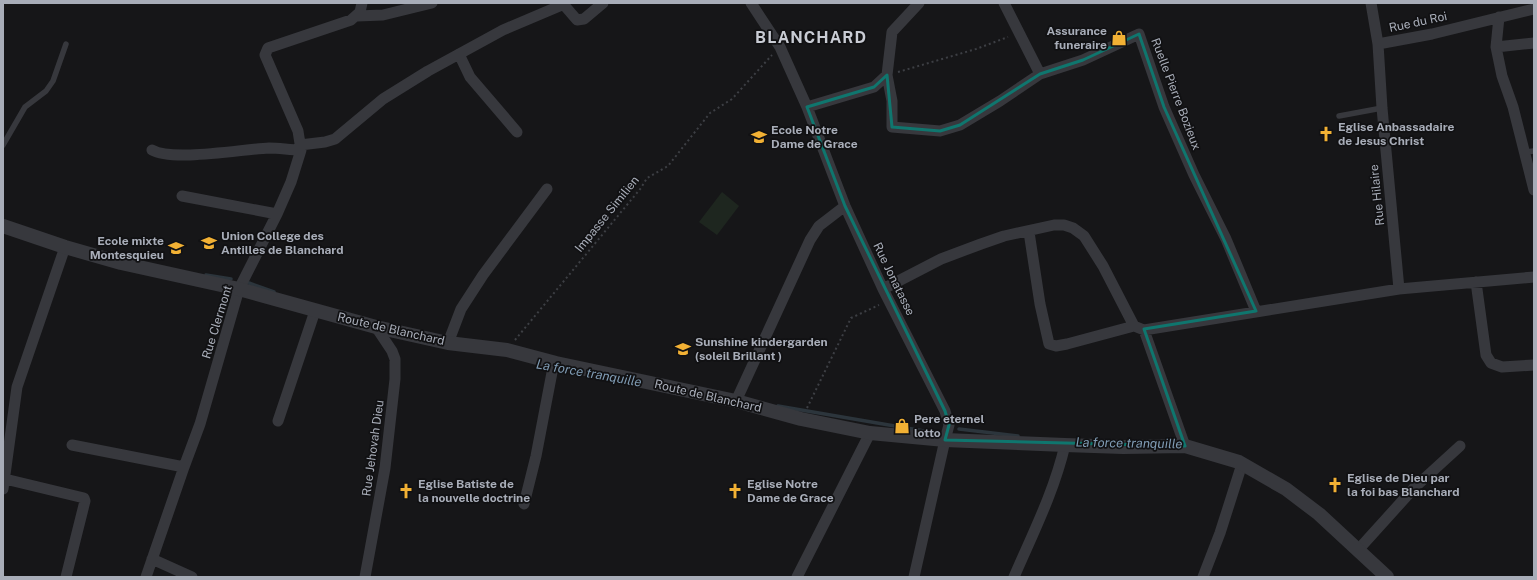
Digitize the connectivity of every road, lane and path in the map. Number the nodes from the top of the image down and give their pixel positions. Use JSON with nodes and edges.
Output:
{"nodes":[{"id":1,"x":362,"y":3,"type":"edge"},
{"id":2,"x":432,"y":3,"type":"edge"},
{"id":3,"x":603,"y":3,"type":"edge"},
{"id":4,"x":750,"y":3,"type":"edge"},
{"id":5,"x":919,"y":3,"type":"edge"},
{"id":6,"x":1004,"y":3,"type":"edge"},
{"id":7,"x":1371,"y":3,"type":"edge"},
{"id":8,"x":1534,"y":9,"type":"edge"},
{"id":9,"x":357,"y":16,"type":"junction"},
{"id":10,"x":1498,"y":17,"type":"junction"},
{"id":11,"x":1018,"y":34,"type":"junction"},
{"id":12,"x":1534,"y":42,"type":"edge"},
{"id":13,"x":66,"y":44,"type":"dead end"},
{"id":14,"x":1378,"y":44,"type":"junction"},
{"id":15,"x":780,"y":47,"type":"junction"},
{"id":16,"x":1496,"y":48,"type":"junction"},
{"id":17,"x":459,"y":54,"type":"junction"},
{"id":18,"x":1040,"y":74,"type":"junction"},
{"id":19,"x":887,"y":75,"type":"junction"},
{"id":20,"x":807,"y":107,"type":"junction"},
{"id":21,"x":1382,"y":108,"type":"junction"},
{"id":22,"x":1339,"y":116,"type":"dead end"},
{"id":23,"x":517,"y":132,"type":"dead end"},
{"id":24,"x":3,"y":145,"type":"edge"},
{"id":25,"x":300,"y":148,"type":"junction"},
{"id":26,"x":152,"y":150,"type":"dead end"},
{"id":27,"x":1529,"y":151,"type":"edge"},
{"id":28,"x":547,"y":189,"type":"dead end"},
{"id":29,"x":1534,"y":190,"type":"edge"},
{"id":30,"x":182,"y":196,"type":"dead end"},
{"id":31,"x":845,"y":206,"type":"junction"},
{"id":32,"x":277,"y":214,"type":"junction"},
{"id":33,"x":3,"y":226,"type":"edge"},
{"id":34,"x":1029,"y":232,"type":"junction"},
{"id":35,"x":65,"y":247,"type":"junction"},
{"id":36,"x":1534,"y":277,"type":"edge"},
{"id":37,"x":1476,"y":282,"type":"junction"},
{"id":38,"x":239,"y":289,"type":"junction"},
{"id":39,"x":883,"y":289,"type":"junction"},
{"id":40,"x":1399,"y":289,"type":"junction"},
{"id":41,"x":891,"y":303,"type":"junction"},
{"id":42,"x":315,"y":311,"type":"junction"},
{"id":43,"x":1256,"y":311,"type":"junction"},
{"id":44,"x":376,"y":327,"type":"junction"},
{"id":45,"x":1139,"y":328,"type":"junction"},
{"id":46,"x":448,"y":342,"type":"junction"},
{"id":47,"x":507,"y":350,"type":"junction"},
{"id":48,"x":554,"y":362,"type":"junction"},
{"id":49,"x":1534,"y":365,"type":"edge"},
{"id":50,"x":736,"y":401,"type":"junction"},
{"id":51,"x":802,"y":419,"type":"junction"},
{"id":52,"x":278,"y":421,"type":"dead end"},
{"id":53,"x":870,"y":433,"type":"junction"},
{"id":54,"x":945,"y":440,"type":"junction"},
{"id":55,"x":72,"y":445,"type":"dead end"},
{"id":56,"x":1065,"y":445,"type":"junction"},
{"id":57,"x":1185,"y":446,"type":"junction"},
{"id":58,"x":1460,"y":446,"type":"dead end"},
{"id":59,"x":1242,"y":464,"type":"junction"},
{"id":60,"x":184,"y":468,"type":"junction"},
{"id":61,"x":4,"y":484,"type":"edge"},
{"id":62,"x":524,"y":504,"type":"dead end"},
{"id":63,"x":1358,"y":550,"type":"junction"},
{"id":64,"x":152,"y":559,"type":"junction"},
{"id":65,"x":66,"y":577,"type":"edge"},
{"id":66,"x":146,"y":577,"type":"edge"},
{"id":67,"x":192,"y":577,"type":"edge"},
{"id":68,"x":365,"y":577,"type":"edge"},
{"id":69,"x":797,"y":577,"type":"edge"},
{"id":70,"x":914,"y":577,"type":"edge"},
{"id":71,"x":1014,"y":577,"type":"edge"},
{"id":72,"x":1203,"y":577,"type":"edge"},
{"id":73,"x":1387,"y":577,"type":"edge"}],
"edges":[{"from":1,"to":9,"type":"street"},
{"from":2,"to":9,"type":"street"},
{"from":3,"to":17,"type":"street"},
{"from":4,"to":15,"type":"street","name":"Rue Jonatasse"},
{"from":5,"to":19,"type":"street"},
{"from":6,"to":11,"type":"street"},
{"from":7,"to":14,"type":"street","name":"Rue Hilaire"},
{"from":8,"to":10,"type":"street","name":"Rue du Roi"},
{"from":9,"to":25,"type":"street","name":"Rue Clermont"},
{"from":10,"to":14,"type":"street","name":"Rue du Roi"},
{"from":10,"to":16,"type":"street"},
{"from":11,"to":18,"type":"street"},
{"from":11,"to":19,"type":"path"},
{"from":12,"to":16,"type":"street"},
{"from":13,"to":24,"type":"lane"},
{"from":14,"to":21,"type":"street","name":"Rue Hilaire"},
{"from":15,"to":20,"type":"street","name":"Rue Jonatasse"},
{"from":15,"to":47,"type":"path","name":"Impasse Similien"},
{"from":16,"to":27,"type":"street"},
{"from":17,"to":23,"type":"street"},
{"from":17,"to":25,"type":"street"},
{"from":18,"to":19,"type":"street"},
{"from":18,"to":43,"type":"street","name":"Ruelle Pierre Bozieux"},
{"from":19,"to":20,"type":"street"},
{"from":20,"to":31,"type":"street","name":"Rue Jonatasse"},
{"from":21,"to":22,"type":"lane"},
{"from":21,"to":40,"type":"street","name":"Rue Hilaire"},
{"from":25,"to":26,"type":"street"},
{"from":25,"to":32,"type":"street","name":"Rue Clermont"},
{"from":27,"to":29,"type":"street"},
{"from":28,"to":46,"type":"street"},
{"from":30,"to":32,"type":"street"},
{"from":31,"to":39,"type":"street","name":"Rue Jonatasse"},
{"from":31,"to":50,"type":"street"},
{"from":32,"to":38,"type":"street","name":"Rue Clermont"},
{"from":33,"to":35,"type":"street","name":"Route de Blanchard"},
{"from":34,"to":39,"type":"street"},
{"from":34,"to":45,"type":"street"},
{"from":34,"to":45,"type":"street"},
{"from":35,"to":38,"type":"street","name":"Route de Blanchard"},
{"from":35,"to":61,"type":"street"},
{"from":36,"to":37,"type":"street"},
{"from":37,"to":40,"type":"street"},
{"from":37,"to":49,"type":"street"},
{"from":38,"to":42,"type":"street","name":"Route de Blanchard"},
{"from":38,"to":60,"type":"street","name":"Rue Clermont"},
{"from":39,"to":41,"type":"street","name":"Rue Jonatasse"},
{"from":40,"to":43,"type":"street"},
{"from":41,"to":51,"type":"path"},
{"from":41,"to":54,"type":"street","name":"Rue Jonatasse"},
{"from":42,"to":44,"type":"street","name":"Route de Blanchard"},
{"from":42,"to":52,"type":"street"},
{"from":43,"to":45,"type":"street"},
{"from":44,"to":46,"type":"street","name":"Route de Blanchard"},
{"from":44,"to":68,"type":"street","name":"Rue Jehovah Dieu"},
{"from":45,"to":57,"type":"street"},
{"from":46,"to":47,"type":"street","name":"Route de Blanchard"},
{"from":47,"to":48,"type":"street","name":"Route de Blanchard"},
{"from":48,"to":50,"type":"street","name":"Route de Blanchard"},
{"from":48,"to":62,"type":"street"},
{"from":50,"to":51,"type":"street","name":"Route de Blanchard"},
{"from":51,"to":53,"type":"street","name":"Route de Blanchard"},
{"from":53,"to":54,"type":"street","name":"Route de Blanchard"},
{"from":53,"to":69,"type":"street"},
{"from":54,"to":56,"type":"street","name":"Route de Blanchard"},
{"from":54,"to":70,"type":"street","name":"Rue Jonatasse"},
{"from":55,"to":60,"type":"street"},
{"from":56,"to":57,"type":"street","name":"Route de Blanchard"},
{"from":56,"to":71,"type":"street"},
{"from":57,"to":59,"type":"street","name":"Route de Blanchard"},
{"from":58,"to":63,"type":"street"},
{"from":59,"to":63,"type":"street","name":"Route de Blanchard"},
{"from":59,"to":72,"type":"street"},
{"from":60,"to":64,"type":"street","name":"Rue Clermont"},
{"from":61,"to":65,"type":"street"},
{"from":63,"to":73,"type":"street","name":"Route de Blanchard"},
{"from":64,"to":66,"type":"street","name":"Rue Clermont"},
{"from":64,"to":67,"type":"street"}]}
